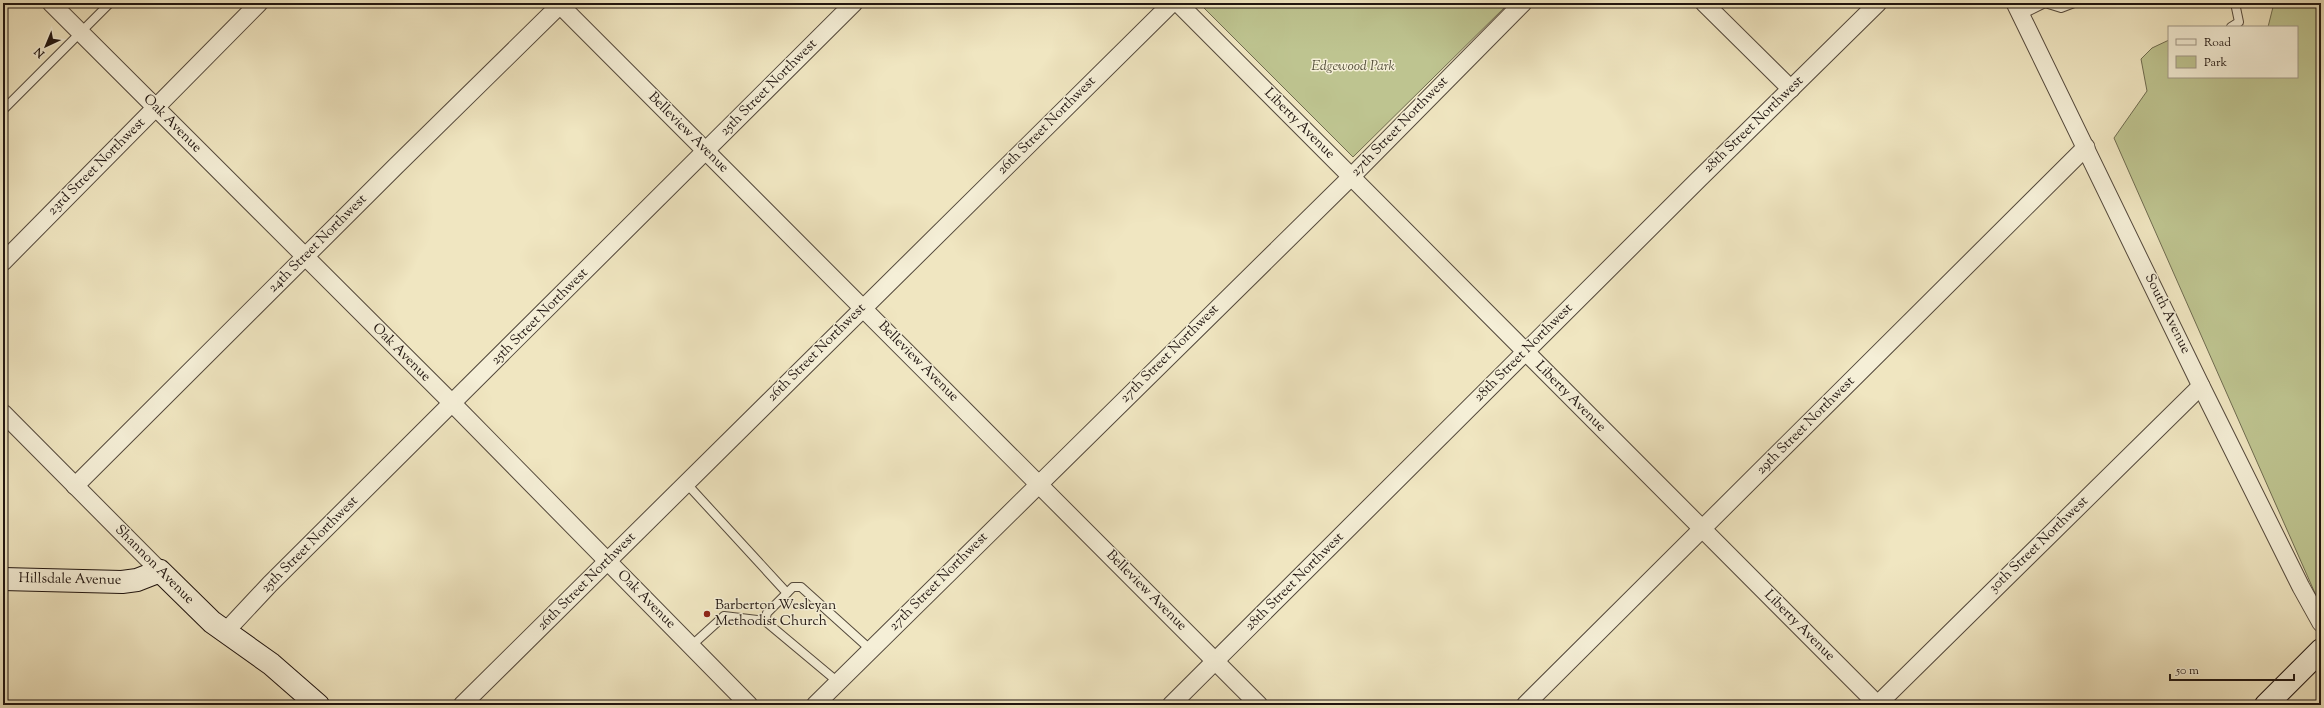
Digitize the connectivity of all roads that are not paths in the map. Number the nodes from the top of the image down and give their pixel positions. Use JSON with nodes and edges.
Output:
{"nodes":[{"id":1,"x":51,"y":3,"type":"edge"},
{"id":2,"x":110,"y":3,"type":"edge"},
{"id":3,"x":259,"y":3,"type":"edge"},
{"id":4,"x":854,"y":3,"type":"edge"},
{"id":5,"x":1177,"y":3,"type":"edge"},
{"id":6,"x":1523,"y":3,"type":"edge"},
{"id":7,"x":1704,"y":3,"type":"edge"},
{"id":8,"x":1878,"y":3,"type":"edge"},
{"id":9,"x":2045,"y":3,"type":"edge"},
{"id":10,"x":2074,"y":3,"type":"edge"},
{"id":11,"x":2235,"y":3,"type":"edge"},
{"id":12,"x":560,"y":4,"type":"edge"},
{"id":13,"x":2018,"y":9,"type":"edge"},
{"id":14,"x":2232,"y":26,"type":"edge"},
{"id":15,"x":80,"y":33,"type":"junction"},
{"id":16,"x":1791,"y":89,"type":"junction"},
{"id":17,"x":155,"y":108,"type":"junction"},
{"id":18,"x":3,"y":110,"type":"edge"},
{"id":19,"x":2086,"y":147,"type":"junction"},
{"id":20,"x":706,"y":151,"type":"junction"},
{"id":21,"x":1352,"y":176,"type":"junction"},
{"id":22,"x":5,"y":255,"type":"edge"},
{"id":23,"x":305,"y":257,"type":"junction"},
{"id":24,"x":863,"y":307,"type":"junction"},
{"id":25,"x":1525,"y":352,"type":"junction"},
{"id":26,"x":2201,"y":386,"type":"junction"},
{"id":27,"x":453,"y":404,"type":"junction"},
{"id":28,"x":3,"y":413,"type":"edge"},
{"id":29,"x":686,"y":483,"type":"junction"},
{"id":30,"x":1040,"y":484,"type":"junction"},
{"id":31,"x":75,"y":486,"type":"junction"},
{"id":32,"x":1702,"y":530,"type":"junction"},
{"id":33,"x":607,"y":561,"type":"junction"},
{"id":34,"x":160,"y":571,"type":"junction"},
{"id":35,"x":3,"y":579,"type":"edge"},
{"id":36,"x":787,"y":593,"type":"junction"},
{"id":37,"x":765,"y":621,"type":"junction"},
{"id":38,"x":2321,"y":623,"type":"edge"},
{"id":39,"x":226,"y":631,"type":"junction"},
{"id":40,"x":691,"y":646,"type":"junction"},
{"id":41,"x":871,"y":650,"type":"junction"},
{"id":42,"x":2321,"y":650,"type":"edge"},
{"id":43,"x":1216,"y":661,"type":"junction"},
{"id":44,"x":838,"y":682,"type":"junction"},
{"id":45,"x":318,"y":705,"type":"edge"},
{"id":46,"x":462,"y":705,"type":"edge"},
{"id":47,"x":749,"y":705,"type":"edge"},
{"id":48,"x":815,"y":705,"type":"edge"},
{"id":49,"x":1171,"y":705,"type":"edge"},
{"id":50,"x":1259,"y":705,"type":"edge"},
{"id":51,"x":1525,"y":705,"type":"edge"},
{"id":52,"x":1878,"y":705,"type":"edge"},
{"id":53,"x":2266,"y":705,"type":"edge"}],
"edges":[{"from":1,"to":15,"type":"street","name":"Oak Avenue"},
{"from":2,"to":15,"type":"lane"},
{"from":3,"to":17,"type":"street","name":"23rd Street Northwest"},
{"from":4,"to":20,"type":"street","name":"25th Street Northwest"},
{"from":5,"to":21,"type":"street","name":"Liberty Avenue"},
{"from":5,"to":24,"type":"street","name":"26th Street Northwest"},
{"from":6,"to":21,"type":"street","name":"27th Street Northwest"},
{"from":7,"to":16,"type":"street"},
{"from":8,"to":16,"type":"street","name":"28th Street Northwest"},
{"from":9,"to":10,"type":"lane"},
{"from":9,"to":13,"type":"lane"},
{"from":11,"to":14,"type":"lane"},
{"from":12,"to":20,"type":"street","name":"Belleview Avenue"},
{"from":12,"to":23,"type":"street","name":"24th Street Northwest"},
{"from":13,"to":19,"type":"street","name":"South Avenue"},
{"from":15,"to":17,"type":"street","name":"Oak Avenue"},
{"from":15,"to":18,"type":"lane"},
{"from":16,"to":25,"type":"street","name":"28th Street Northwest"},
{"from":17,"to":22,"type":"street","name":"23rd Street Northwest"},
{"from":17,"to":23,"type":"street","name":"Oak Avenue"},
{"from":19,"to":26,"type":"street","name":"South Avenue"},
{"from":19,"to":32,"type":"street","name":"29th Street Northwest"},
{"from":20,"to":24,"type":"street","name":"Belleview Avenue"},
{"from":20,"to":27,"type":"street","name":"25th Street Northwest"},
{"from":21,"to":25,"type":"street","name":"Liberty Avenue"},
{"from":21,"to":30,"type":"street","name":"27th Street Northwest"},
{"from":23,"to":27,"type":"street","name":"Oak Avenue"},
{"from":23,"to":31,"type":"street","name":"24th Street Northwest"},
{"from":24,"to":29,"type":"street","name":"26th Street Northwest"},
{"from":24,"to":30,"type":"street","name":"Belleview Avenue"},
{"from":25,"to":32,"type":"street","name":"Liberty Avenue"},
{"from":25,"to":43,"type":"street","name":"28th Street Northwest"},
{"from":26,"to":38,"type":"street","name":"South Avenue"},
{"from":26,"to":52,"type":"street","name":"30th Street Northwest"},
{"from":27,"to":33,"type":"street","name":"Oak Avenue"},
{"from":27,"to":39,"type":"street","name":"25th Street Northwest"},
{"from":28,"to":31,"type":"street","name":"Shannon Avenue"},
{"from":29,"to":33,"type":"street","name":"26th Street Northwest"},
{"from":29,"to":36,"type":"lane"},
{"from":30,"to":41,"type":"street","name":"27th Street Northwest"},
{"from":30,"to":43,"type":"street","name":"Belleview Avenue"},
{"from":31,"to":34,"type":"street","name":"Shannon Avenue"},
{"from":32,"to":51,"type":"street","name":"29th Street Northwest"},
{"from":32,"to":52,"type":"street","name":"Liberty Avenue"},
{"from":33,"to":40,"type":"street","name":"Oak Avenue"},
{"from":33,"to":46,"type":"street","name":"26th Street Northwest"},
{"from":34,"to":35,"type":"street","name":"Hillsdale Avenue"},
{"from":34,"to":39,"type":"street","name":"Shannon Avenue"},
{"from":36,"to":37,"type":"lane"},
{"from":36,"to":41,"type":"lane"},
{"from":37,"to":40,"type":"lane"},
{"from":37,"to":44,"type":"lane"},
{"from":39,"to":45,"type":"street","name":"Shannon Avenue"},
{"from":40,"to":47,"type":"street","name":"Oak Avenue"},
{"from":41,"to":44,"type":"street","name":"27th Street Northwest"},
{"from":42,"to":53,"type":"street"},
{"from":43,"to":49,"type":"street","name":"28th Street Northwest"},
{"from":43,"to":50,"type":"street","name":"Belleview Avenue"},
{"from":44,"to":48,"type":"street","name":"27th Street Northwest"}]}
